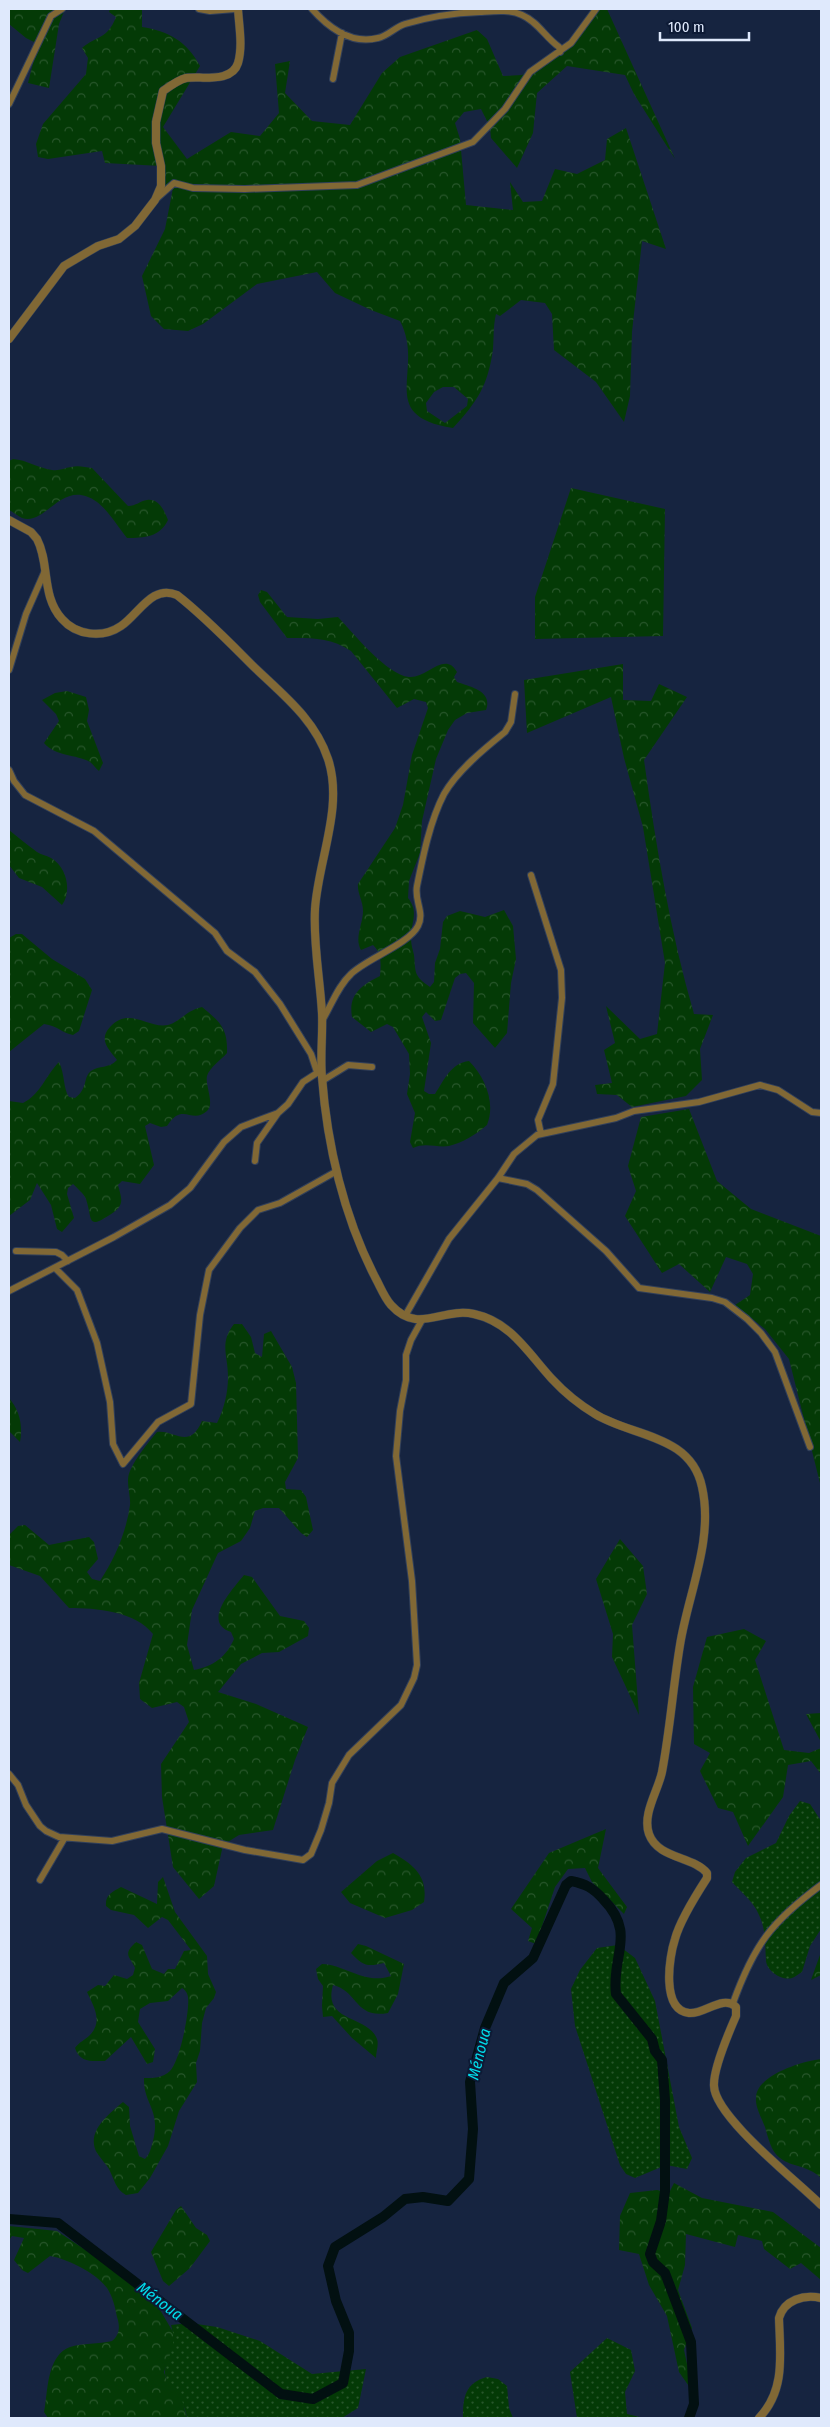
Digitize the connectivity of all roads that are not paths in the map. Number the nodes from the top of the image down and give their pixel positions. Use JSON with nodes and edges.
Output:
{"nodes":[{"id":1,"x":62,"y":9,"type":"edge"},
{"id":2,"x":199,"y":9,"type":"edge"},
{"id":3,"x":236,"y":9,"type":"edge"},
{"id":4,"x":312,"y":9,"type":"edge"},
{"id":5,"x":596,"y":9,"type":"edge"},
{"id":6,"x":342,"y":33,"type":"junction"},
{"id":7,"x":560,"y":52,"type":"junction"},
{"id":8,"x":333,"y":79,"type":"dead end"},
{"id":9,"x":11,"y":91,"type":"edge"},
{"id":10,"x":9,"y":104,"type":"edge"},
{"id":11,"x":155,"y":200,"type":"junction"},
{"id":12,"x":9,"y":339,"type":"edge"},
{"id":13,"x":9,"y":520,"type":"edge"},
{"id":14,"x":44,"y":573,"type":"junction"},
{"id":15,"x":9,"y":670,"type":"edge"},
{"id":16,"x":516,"y":694,"type":"dead end"},
{"id":17,"x":9,"y":770,"type":"edge"},
{"id":18,"x":531,"y":875,"type":"dead end"},
{"id":19,"x":322,"y":1019,"type":"junction"},
{"id":20,"x":372,"y":1068,"type":"dead end"},
{"id":21,"x":319,"y":1071,"type":"junction"},
{"id":22,"x":322,"y":1082,"type":"junction"},
{"id":23,"x":278,"y":1113,"type":"junction"},
{"id":24,"x":821,"y":1113,"type":"edge"},
{"id":25,"x":541,"y":1134,"type":"junction"},
{"id":26,"x":255,"y":1161,"type":"dead end"},
{"id":27,"x":337,"y":1171,"type":"junction"},
{"id":28,"x":498,"y":1178,"type":"junction"},
{"id":29,"x":16,"y":1251,"type":"dead end"},
{"id":30,"x":68,"y":1261,"type":"junction"},
{"id":31,"x":55,"y":1268,"type":"junction"},
{"id":32,"x":9,"y":1290,"type":"edge"},
{"id":33,"x":404,"y":1316,"type":"junction"},
{"id":34,"x":422,"y":1320,"type":"junction"},
{"id":35,"x":810,"y":1447,"type":"dead end"},
{"id":36,"x":9,"y":1774,"type":"edge"},
{"id":37,"x":64,"y":1838,"type":"junction"},
{"id":38,"x":40,"y":1880,"type":"dead end"},
{"id":39,"x":821,"y":1885,"type":"edge"},
{"id":40,"x":733,"y":2004,"type":"junction"},
{"id":41,"x":821,"y":2205,"type":"edge"},
{"id":42,"x":821,"y":2298,"type":"edge"},
{"id":43,"x":759,"y":2418,"type":"edge"}],
"edges":[{"from":1,"to":9,"type":"street"},
{"from":2,"to":3,"type":"street"},
{"from":3,"to":11,"type":"street"},
{"from":4,"to":6,"type":"street"},
{"from":5,"to":7,"type":"street"},
{"from":6,"to":7,"type":"street"},
{"from":6,"to":8,"type":"street"},
{"from":7,"to":11,"type":"street"},
{"from":9,"to":10,"type":"street"},
{"from":11,"to":12,"type":"street"},
{"from":13,"to":14,"type":"street"},
{"from":14,"to":15,"type":"street"},
{"from":14,"to":19,"type":"street"},
{"from":16,"to":19,"type":"street"},
{"from":17,"to":21,"type":"street"},
{"from":18,"to":25,"type":"street"},
{"from":19,"to":21,"type":"street"},
{"from":20,"to":22,"type":"street"},
{"from":21,"to":22,"type":"street"},
{"from":21,"to":23,"type":"street"},
{"from":22,"to":27,"type":"street"},
{"from":23,"to":26,"type":"street"},
{"from":23,"to":30,"type":"street"},
{"from":24,"to":25,"type":"street"},
{"from":25,"to":28,"type":"street"},
{"from":27,"to":31,"type":"street"},
{"from":27,"to":33,"type":"street"},
{"from":28,"to":33,"type":"street"},
{"from":28,"to":35,"type":"street"},
{"from":29,"to":30,"type":"street"},
{"from":30,"to":31,"type":"street"},
{"from":31,"to":32,"type":"street"},
{"from":33,"to":34,"type":"street"},
{"from":34,"to":37,"type":"street"},
{"from":34,"to":40,"type":"street"},
{"from":36,"to":37,"type":"street"},
{"from":37,"to":38,"type":"street"},
{"from":39,"to":40,"type":"street"},
{"from":40,"to":41,"type":"street"},
{"from":42,"to":43,"type":"street"}]}
